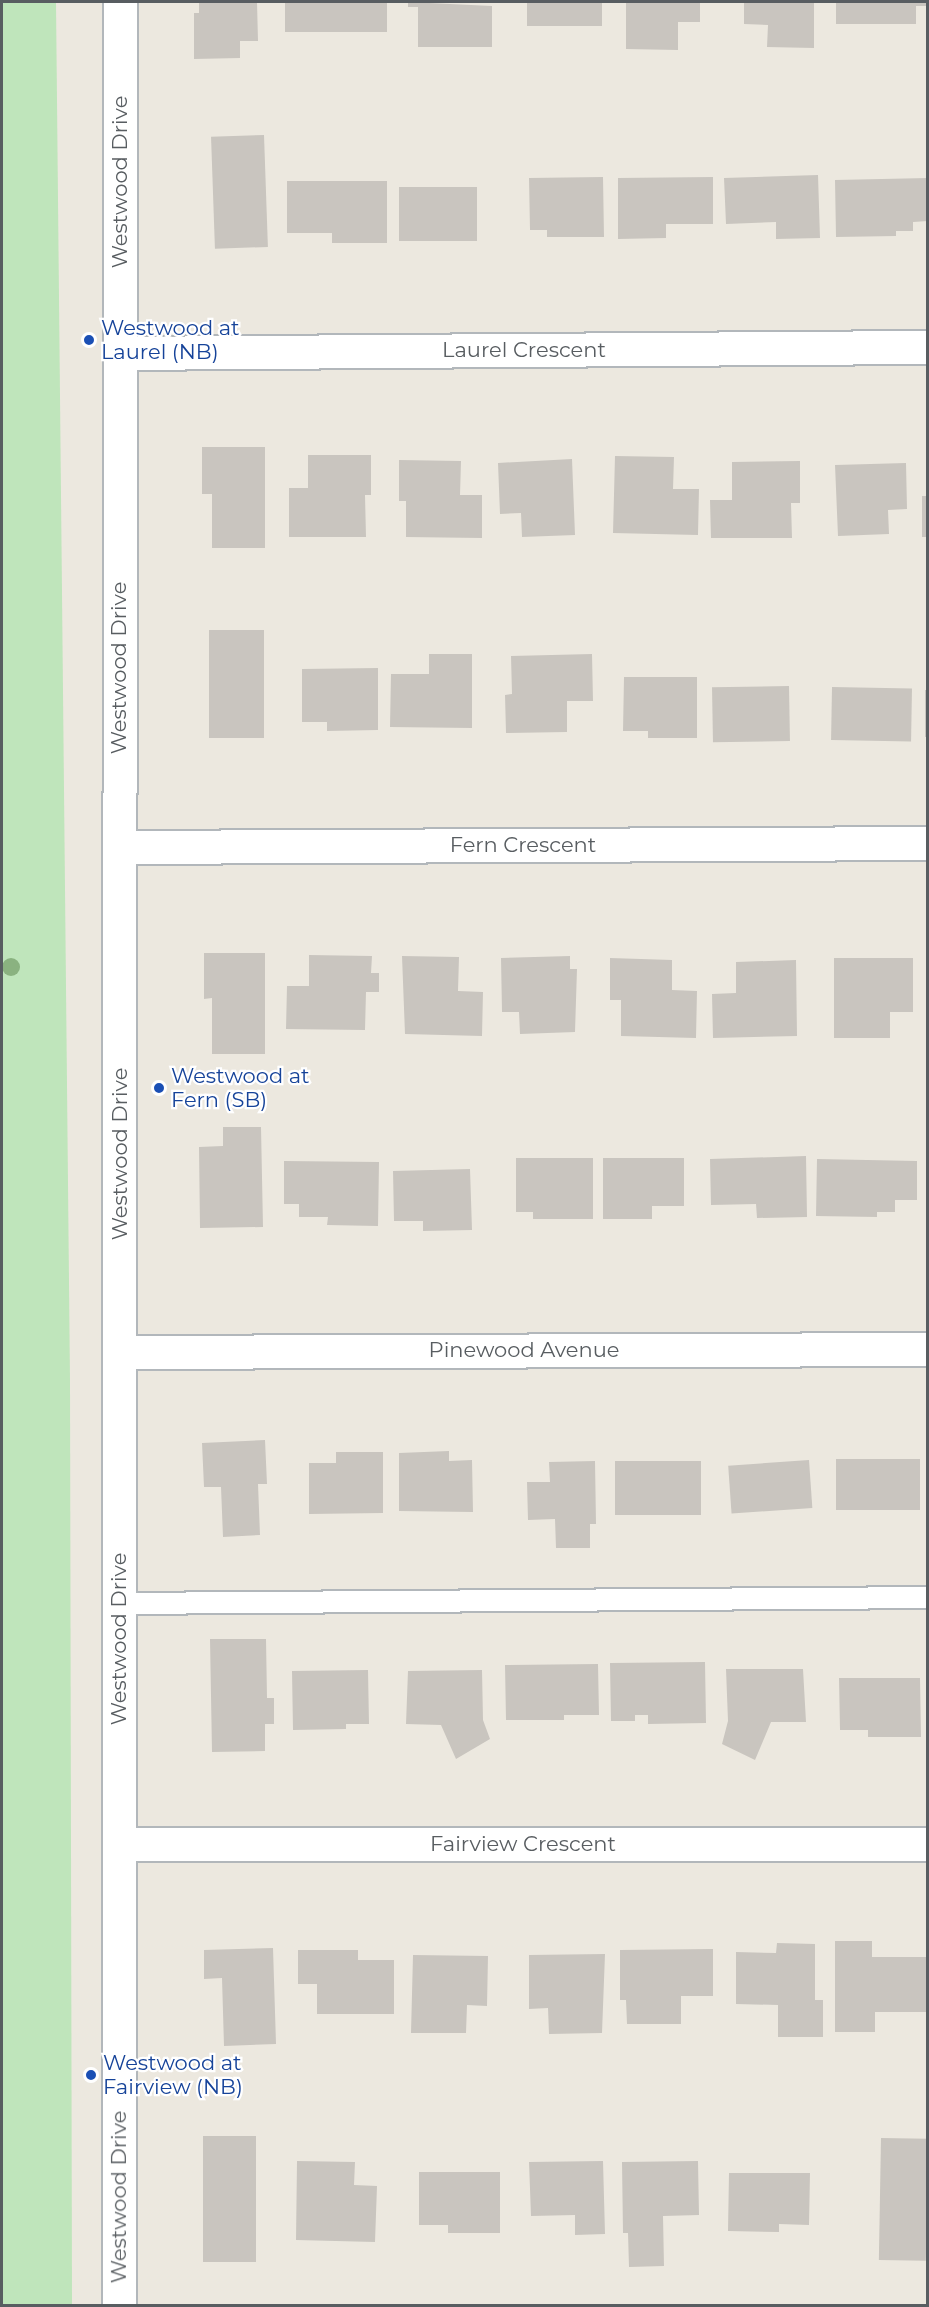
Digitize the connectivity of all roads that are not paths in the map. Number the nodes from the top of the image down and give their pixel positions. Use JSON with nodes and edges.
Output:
{"nodes":[{"id":1,"x":120,"y":2,"type":"edge"},
{"id":2,"x":927,"y":347,"type":"edge"},
{"id":3,"x":120,"y":353,"type":"junction"},
{"id":4,"x":927,"y":843,"type":"edge"},
{"id":5,"x":119,"y":847,"type":"junction"},
{"id":6,"x":927,"y":1349,"type":"edge"},
{"id":7,"x":120,"y":1352,"type":"junction"},
{"id":8,"x":927,"y":1597,"type":"edge"},
{"id":9,"x":119,"y":1603,"type":"junction"},
{"id":10,"x":119,"y":1844,"type":"junction"},
{"id":11,"x":927,"y":1844,"type":"edge"},
{"id":12,"x":119,"y":2306,"type":"edge"}],
"edges":[{"from":1,"to":3,"type":"street","name":"Westwood Drive"},
{"from":2,"to":3,"type":"street","name":"Laurel Crescent"},
{"from":3,"to":5,"type":"street","name":"Westwood Drive"},
{"from":4,"to":5,"type":"street","name":"Fern Crescent"},
{"from":5,"to":7,"type":"street","name":"Westwood Drive"},
{"from":6,"to":7,"type":"street","name":"Pinewood Avenue"},
{"from":7,"to":9,"type":"street","name":"Westwood Drive"},
{"from":8,"to":9,"type":"lane"},
{"from":9,"to":10,"type":"street","name":"Westwood Drive"},
{"from":10,"to":11,"type":"street","name":"Fairview Crescent"},
{"from":10,"to":12,"type":"street","name":"Westwood Drive"}]}
